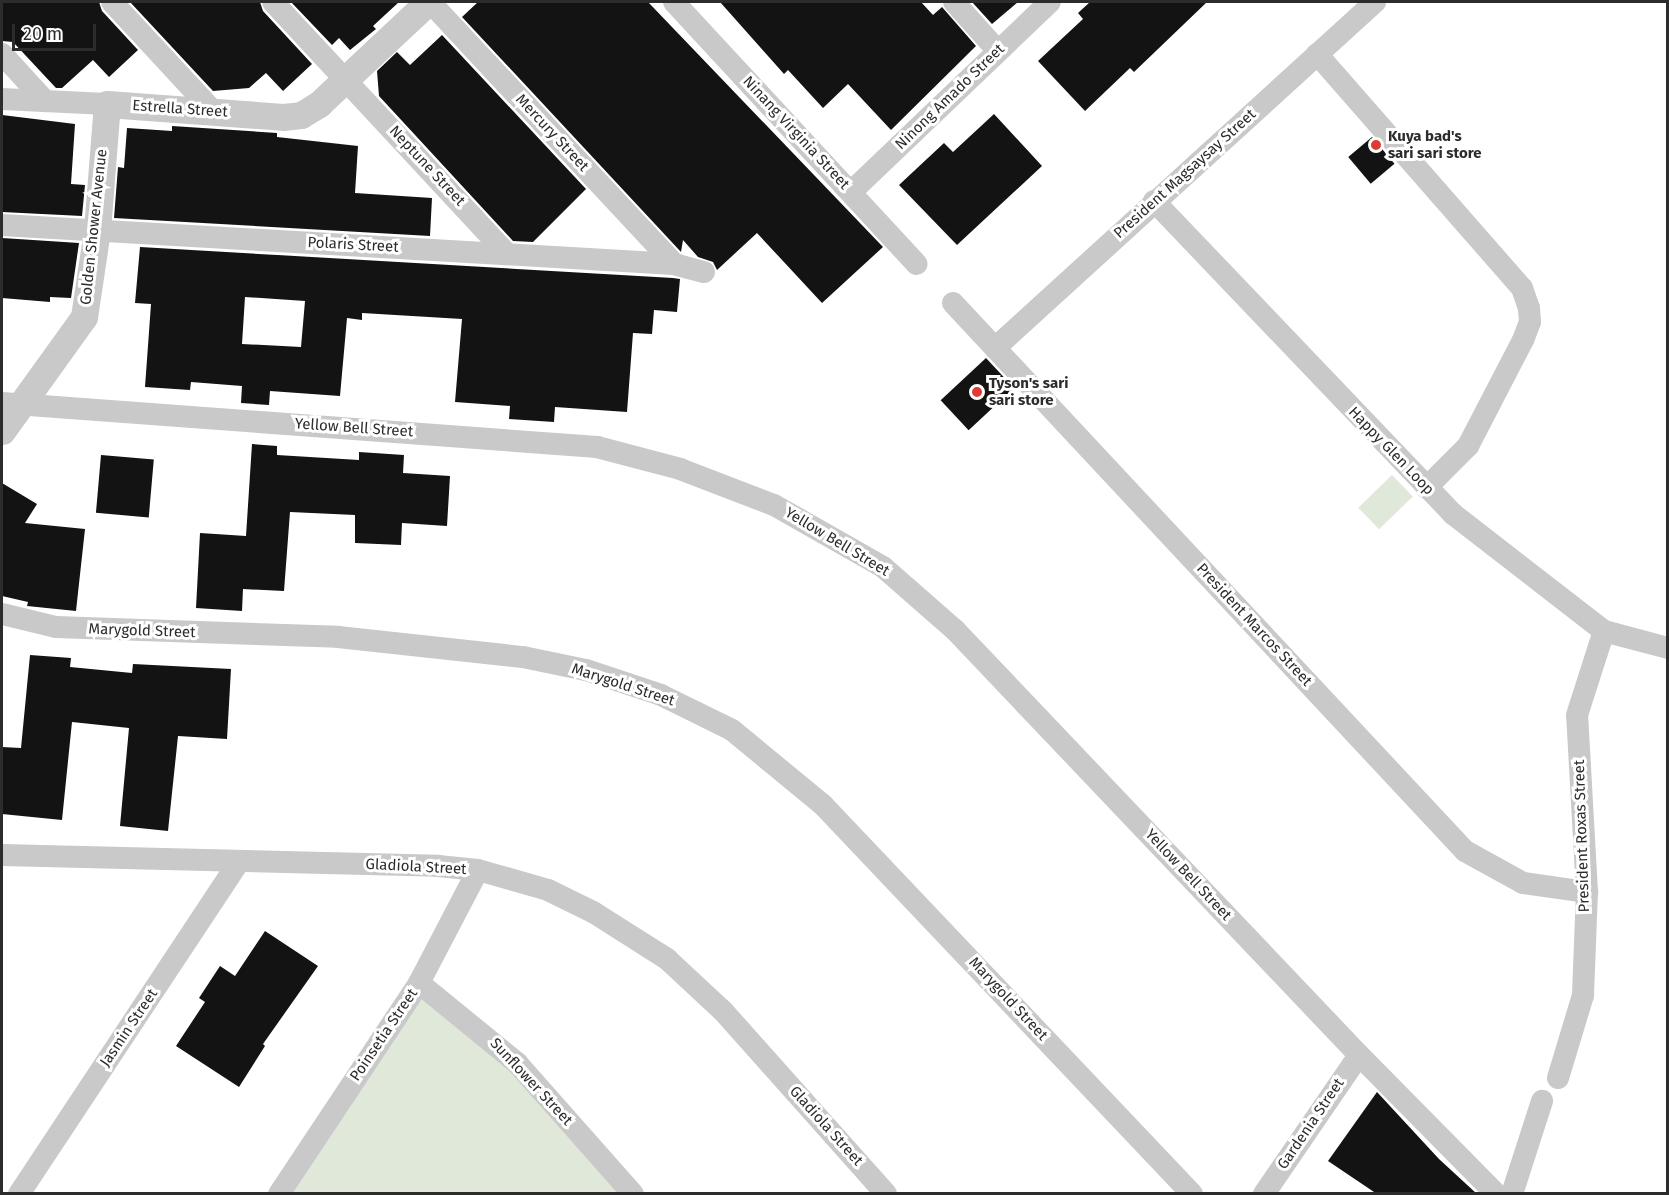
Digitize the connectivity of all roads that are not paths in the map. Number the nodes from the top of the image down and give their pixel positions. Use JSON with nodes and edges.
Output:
{"nodes":[{"id":1,"x":112,"y":2,"type":"edge"},
{"id":2,"x":273,"y":2,"type":"edge"},
{"id":3,"x":429,"y":2,"type":"edge"},
{"id":4,"x":674,"y":2,"type":"edge"},
{"id":5,"x":954,"y":2,"type":"edge"},
{"id":6,"x":1050,"y":2,"type":"edge"},
{"id":7,"x":1375,"y":2,"type":"edge"},
{"id":8,"x":998,"y":51,"type":"junction"},
{"id":9,"x":2,"y":54,"type":"edge"},
{"id":10,"x":1317,"y":54,"type":"junction"},
{"id":11,"x":346,"y":79,"type":"junction"},
{"id":12,"x":2,"y":99,"type":"edge"},
{"id":13,"x":45,"y":101,"type":"junction"},
{"id":14,"x":107,"y":104,"type":"junction"},
{"id":15,"x":214,"y":112,"type":"junction"},
{"id":16,"x":851,"y":192,"type":"junction"},
{"id":17,"x":1154,"y":201,"type":"junction"},
{"id":18,"x":2,"y":225,"type":"edge"},
{"id":19,"x":97,"y":230,"type":"junction"},
{"id":20,"x":507,"y":254,"type":"junction"},
{"id":21,"x":674,"y":264,"type":"junction"},
{"id":22,"x":917,"y":264,"type":"dead end"},
{"id":23,"x":704,"y":272,"type":"dead end"},
{"id":24,"x":953,"y":303,"type":"dead end"},
{"id":25,"x":995,"y":348,"type":"junction"},
{"id":26,"x":11,"y":403,"type":"edge"},
{"id":27,"x":2,"y":431,"type":"edge"},
{"id":28,"x":1426,"y":488,"type":"junction"},
{"id":29,"x":2,"y":614,"type":"edge"},
{"id":30,"x":1604,"y":631,"type":"junction"},
{"id":31,"x":1668,"y":648,"type":"edge"},
{"id":32,"x":2,"y":855,"type":"edge"},
{"id":33,"x":239,"y":862,"type":"junction"},
{"id":34,"x":478,"y":870,"type":"junction"},
{"id":35,"x":1587,"y":892,"type":"junction"},
{"id":36,"x":419,"y":982,"type":"junction"},
{"id":37,"x":1359,"y":1055,"type":"junction"},
{"id":38,"x":1558,"y":1078,"type":"dead end"},
{"id":39,"x":1542,"y":1101,"type":"dead end"},
{"id":40,"x":19,"y":1194,"type":"edge"},
{"id":41,"x":279,"y":1194,"type":"edge"},
{"id":42,"x":633,"y":1194,"type":"edge"},
{"id":43,"x":886,"y":1194,"type":"edge"},
{"id":44,"x":1192,"y":1194,"type":"edge"},
{"id":45,"x":1264,"y":1194,"type":"edge"},
{"id":46,"x":1496,"y":1194,"type":"edge"},
{"id":47,"x":1512,"y":1194,"type":"edge"}],
"edges":[{"from":1,"to":15,"type":"street"},
{"from":2,"to":11,"type":"street","name":"Neptune Street"},
{"from":3,"to":11,"type":"street","name":"Estrella Street"},
{"from":3,"to":21,"type":"street","name":"Mercury Street"},
{"from":4,"to":16,"type":"street","name":"Ninang Virginia Street"},
{"from":5,"to":8,"type":"street"},
{"from":6,"to":8,"type":"street","name":"Ninong Amado Street"},
{"from":7,"to":10,"type":"street","name":"President Magsaysay Street"},
{"from":8,"to":16,"type":"street","name":"Ninong Amado Street"},
{"from":9,"to":13,"type":"street"},
{"from":10,"to":17,"type":"street","name":"President Magsaysay Street"},
{"from":10,"to":28,"type":"street"},
{"from":11,"to":15,"type":"street","name":"Estrella Street"},
{"from":11,"to":20,"type":"street","name":"Neptune Street"},
{"from":12,"to":13,"type":"street","name":"Estrella Street"},
{"from":13,"to":14,"type":"street","name":"Estrella Street"},
{"from":14,"to":15,"type":"street","name":"Estrella Street"},
{"from":14,"to":19,"type":"street","name":"Golden Shower Avenue"},
{"from":16,"to":22,"type":"street","name":"Ninang Virginia Street"},
{"from":17,"to":25,"type":"street","name":"President Magsaysay Street"},
{"from":17,"to":28,"type":"street","name":"Happy Glen Loop"},
{"from":18,"to":19,"type":"street","name":"Polaris Street"},
{"from":19,"to":20,"type":"street","name":"Polaris Street"},
{"from":19,"to":26,"type":"street","name":"Golden Shower Avenue"},
{"from":20,"to":21,"type":"street","name":"Polaris Street"},
{"from":21,"to":23,"type":"street","name":"Polaris Street"},
{"from":24,"to":25,"type":"street","name":"President Marcos Street"},
{"from":25,"to":35,"type":"street","name":"President Marcos Street"},
{"from":26,"to":27,"type":"street","name":"Golden Shower Avenue"},
{"from":26,"to":37,"type":"street","name":"Yellow Bell Street"},
{"from":28,"to":30,"type":"street","name":"Happy Glen Loop"},
{"from":29,"to":44,"type":"street","name":"Marygold Street"},
{"from":30,"to":31,"type":"street","name":"Happy Glen Loop"},
{"from":30,"to":35,"type":"street","name":"President Roxas Street"},
{"from":32,"to":33,"type":"street","name":"Gladiola Street"},
{"from":33,"to":34,"type":"street","name":"Gladiola Street"},
{"from":33,"to":40,"type":"street","name":"Jasmin Street"},
{"from":34,"to":36,"type":"street","name":"Poinsetia Street"},
{"from":34,"to":43,"type":"street","name":"Gladiola Street"},
{"from":35,"to":38,"type":"street","name":"President Roxas Street"},
{"from":36,"to":41,"type":"street","name":"Poinsetia Street"},
{"from":36,"to":42,"type":"street","name":"Sunflower Street"},
{"from":37,"to":45,"type":"street","name":"Gardenia Street"},
{"from":37,"to":46,"type":"street","name":"Yellow Bell Street"},
{"from":39,"to":47,"type":"street"}]}
